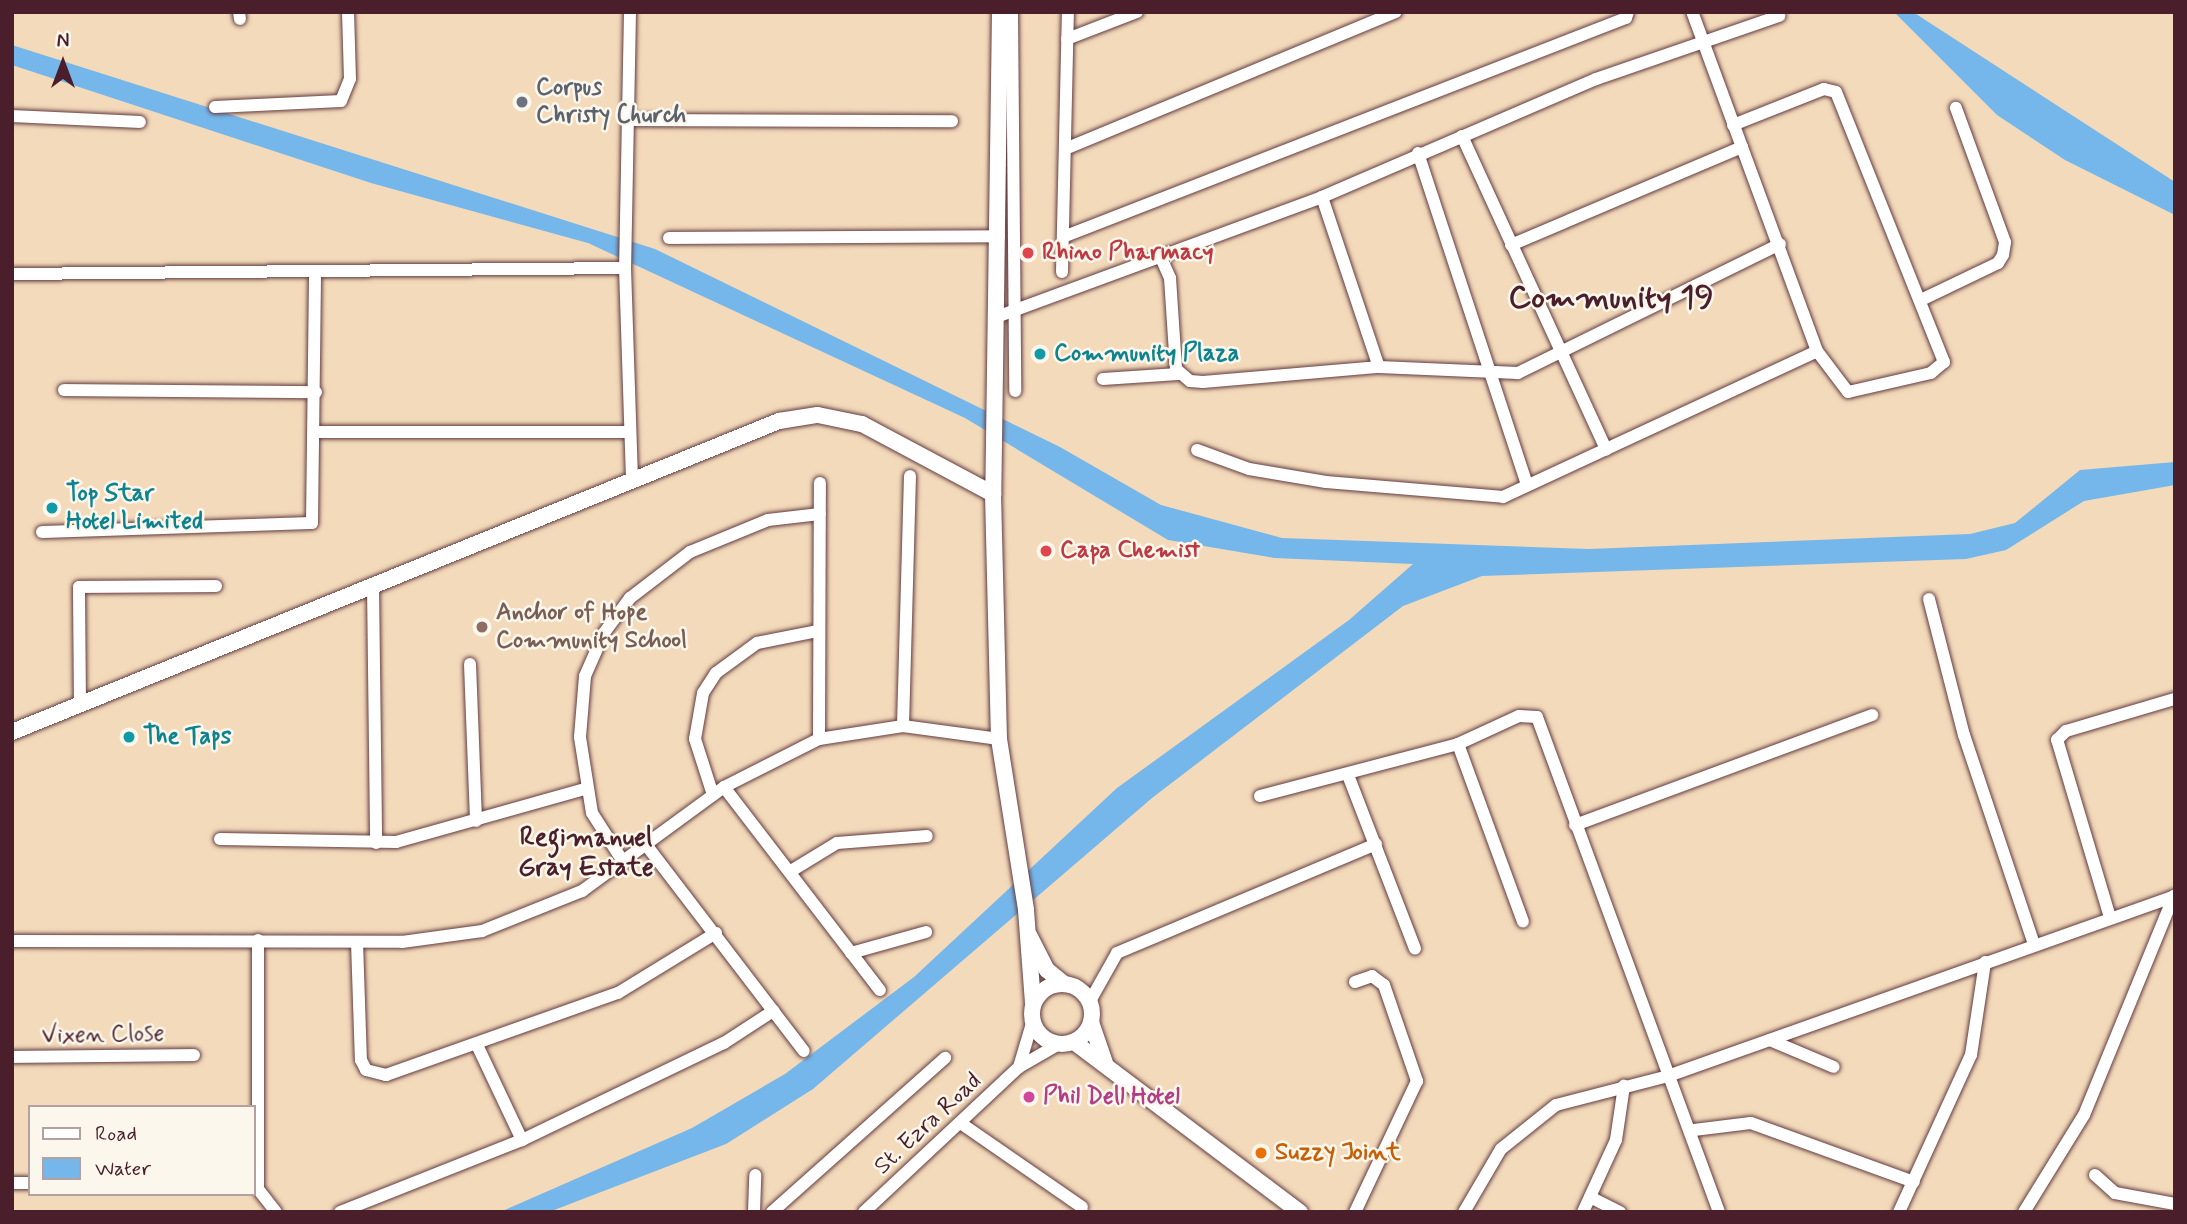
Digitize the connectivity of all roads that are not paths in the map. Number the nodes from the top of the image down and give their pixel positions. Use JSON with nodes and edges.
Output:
{"nodes":[{"id":1,"x":348,"y":12,"type":"edge"},
{"id":2,"x":630,"y":12,"type":"edge"},
{"id":3,"x":1000,"y":12,"type":"edge"},
{"id":4,"x":1012,"y":12,"type":"edge"},
{"id":5,"x":1068,"y":12,"type":"edge"},
{"id":6,"x":1137,"y":12,"type":"edge"},
{"id":7,"x":1396,"y":12,"type":"edge"},
{"id":8,"x":1628,"y":12,"type":"edge"},
{"id":9,"x":1692,"y":12,"type":"edge"},
{"id":10,"x":1779,"y":16,"type":"dead end"},
{"id":11,"x":1067,"y":39,"type":"junction"},
{"id":12,"x":1702,"y":44,"type":"junction"},
{"id":13,"x":215,"y":107,"type":"dead end"},
{"id":14,"x":1956,"y":108,"type":"dead end"},
{"id":15,"x":12,"y":116,"type":"edge"},
{"id":16,"x":631,"y":120,"type":"junction"},
{"id":17,"x":140,"y":121,"type":"dead end"},
{"id":18,"x":952,"y":121,"type":"dead end"},
{"id":19,"x":1733,"y":125,"type":"junction"},
{"id":20,"x":1462,"y":136,"type":"junction"},
{"id":21,"x":1742,"y":147,"type":"junction"},
{"id":22,"x":1065,"y":149,"type":"junction"},
{"id":23,"x":1418,"y":153,"type":"junction"},
{"id":24,"x":1322,"y":197,"type":"junction"},
{"id":25,"x":999,"y":236,"type":"junction"},
{"id":26,"x":1063,"y":237,"type":"junction"},
{"id":27,"x":669,"y":238,"type":"dead end"},
{"id":28,"x":1780,"y":244,"type":"junction"},
{"id":29,"x":1511,"y":245,"type":"junction"},
{"id":30,"x":1162,"y":260,"type":"junction"},
{"id":31,"x":625,"y":267,"type":"junction"},
{"id":32,"x":1062,"y":272,"type":"dead end"},
{"id":33,"x":12,"y":274,"type":"edge"},
{"id":34,"x":316,"y":275,"type":"junction"},
{"id":35,"x":1923,"y":299,"type":"junction"},
{"id":36,"x":1006,"y":314,"type":"junction"},
{"id":37,"x":1817,"y":351,"type":"junction"},
{"id":38,"x":1561,"y":356,"type":"junction"},
{"id":39,"x":1379,"y":367,"type":"junction"},
{"id":40,"x":1489,"y":371,"type":"junction"},
{"id":41,"x":1178,"y":374,"type":"junction"},
{"id":42,"x":1103,"y":379,"type":"dead end"},
{"id":43,"x":64,"y":390,"type":"dead end"},
{"id":44,"x":1015,"y":391,"type":"dead end"},
{"id":45,"x":316,"y":392,"type":"junction"},
{"id":46,"x":317,"y":432,"type":"junction"},
{"id":47,"x":626,"y":432,"type":"junction"},
{"id":48,"x":1606,"y":449,"type":"junction"},
{"id":49,"x":1197,"y":450,"type":"dead end"},
{"id":50,"x":910,"y":476,"type":"dead end"},
{"id":51,"x":632,"y":481,"type":"junction"},
{"id":52,"x":820,"y":484,"type":"dead end"},
{"id":53,"x":1527,"y":485,"type":"junction"},
{"id":54,"x":993,"y":494,"type":"junction"},
{"id":55,"x":820,"y":514,"type":"junction"},
{"id":56,"x":42,"y":532,"type":"dead end"},
{"id":57,"x":373,"y":585,"type":"junction"},
{"id":58,"x":216,"y":586,"type":"dead end"},
{"id":59,"x":1929,"y":599,"type":"dead end"},
{"id":60,"x":817,"y":631,"type":"junction"},
{"id":61,"x":470,"y":664,"type":"dead end"},
{"id":62,"x":2175,"y":699,"type":"edge"},
{"id":63,"x":80,"y":705,"type":"junction"},
{"id":64,"x":1872,"y":715,"type":"dead end"},
{"id":65,"x":903,"y":726,"type":"junction"},
{"id":66,"x":12,"y":732,"type":"edge"},
{"id":67,"x":819,"y":739,"type":"junction"},
{"id":68,"x":999,"y":739,"type":"junction"},
{"id":69,"x":1458,"y":744,"type":"junction"},
{"id":70,"x":1348,"y":775,"type":"junction"},
{"id":71,"x":724,"y":787,"type":"junction"},
{"id":72,"x":585,"y":789,"type":"junction"},
{"id":73,"x":713,"y":796,"type":"junction"},
{"id":74,"x":1260,"y":796,"type":"dead end"},
{"id":75,"x":476,"y":821,"type":"junction"},
{"id":76,"x":1575,"y":825,"type":"junction"},
{"id":77,"x":927,"y":836,"type":"dead end"},
{"id":78,"x":220,"y":839,"type":"dead end"},
{"id":79,"x":376,"y":843,"type":"junction"},
{"id":80,"x":1376,"y":844,"type":"junction"},
{"id":81,"x":647,"y":846,"type":"junction"},
{"id":82,"x":624,"y":863,"type":"junction"},
{"id":83,"x":791,"y":871,"type":"junction"},
{"id":84,"x":2174,"y":896,"type":"edge"},
{"id":85,"x":2109,"y":914,"type":"junction"},
{"id":86,"x":1523,"y":922,"type":"dead end"},
{"id":87,"x":926,"y":932,"type":"dead end"},
{"id":88,"x":716,"y":933,"type":"junction"},
{"id":89,"x":1028,"y":933,"type":"junction"},
{"id":90,"x":258,"y":940,"type":"junction"},
{"id":91,"x":12,"y":941,"type":"edge"},
{"id":92,"x":357,"y":942,"type":"junction"},
{"id":93,"x":2034,"y":944,"type":"junction"},
{"id":94,"x":1415,"y":949,"type":"dead end"},
{"id":95,"x":851,"y":953,"type":"junction"},
{"id":96,"x":1985,"y":962,"type":"junction"},
{"id":97,"x":1355,"y":982,"type":"dead end"},
{"id":98,"x":1063,"y":984,"type":"junction"},
{"id":99,"x":880,"y":990,"type":"dead end"},
{"id":100,"x":1090,"y":1001,"type":"junction"},
{"id":101,"x":773,"y":1011,"type":"junction"},
{"id":102,"x":1033,"y":1012,"type":"junction"},
{"id":103,"x":1091,"y":1022,"type":"junction"},
{"id":104,"x":1770,"y":1040,"type":"junction"},
{"id":105,"x":1066,"y":1043,"type":"junction"},
{"id":106,"x":478,"y":1046,"type":"junction"},
{"id":107,"x":804,"y":1051,"type":"dead end"},
{"id":108,"x":194,"y":1055,"type":"dead end"},
{"id":109,"x":12,"y":1057,"type":"edge"},
{"id":110,"x":945,"y":1058,"type":"dead end"},
{"id":111,"x":1105,"y":1063,"type":"junction"},
{"id":112,"x":1019,"y":1067,"type":"junction"},
{"id":113,"x":1834,"y":1067,"type":"dead end"},
{"id":114,"x":1668,"y":1076,"type":"junction"},
{"id":115,"x":1624,"y":1086,"type":"junction"},
{"id":116,"x":961,"y":1124,"type":"junction"},
{"id":117,"x":1693,"y":1130,"type":"junction"},
{"id":118,"x":522,"y":1140,"type":"junction"},
{"id":119,"x":755,"y":1175,"type":"dead end"},
{"id":120,"x":2095,"y":1175,"type":"dead end"},
{"id":121,"x":1914,"y":1182,"type":"junction"},
{"id":122,"x":1590,"y":1197,"type":"junction"},
{"id":123,"x":2175,"y":1204,"type":"edge"},
{"id":124,"x":1082,"y":1207,"type":"dead end"},
{"id":125,"x":276,"y":1212,"type":"edge"},
{"id":126,"x":340,"y":1212,"type":"edge"},
{"id":127,"x":754,"y":1212,"type":"edge"},
{"id":128,"x":772,"y":1212,"type":"edge"},
{"id":129,"x":864,"y":1212,"type":"edge"},
{"id":130,"x":1300,"y":1212,"type":"edge"},
{"id":131,"x":1355,"y":1212,"type":"edge"},
{"id":132,"x":1464,"y":1212,"type":"edge"},
{"id":133,"x":1583,"y":1212,"type":"edge"},
{"id":134,"x":1620,"y":1212,"type":"edge"},
{"id":135,"x":1719,"y":1212,"type":"edge"},
{"id":136,"x":1899,"y":1212,"type":"edge"},
{"id":137,"x":2024,"y":1212,"type":"edge"}],
"edges":[{"from":1,"to":13,"type":"street"},
{"from":2,"to":16,"type":"street"},
{"from":3,"to":25,"type":"street"},
{"from":4,"to":36,"type":"street"},
{"from":5,"to":11,"type":"street"},
{"from":6,"to":11,"type":"street"},
{"from":7,"to":22,"type":"street"},
{"from":8,"to":26,"type":"street"},
{"from":9,"to":12,"type":"street"},
{"from":10,"to":12,"type":"street"},
{"from":11,"to":22,"type":"street"},
{"from":12,"to":19,"type":"street"},
{"from":12,"to":20,"type":"street"},
{"from":14,"to":35,"type":"street"},
{"from":15,"to":17,"type":"street"},
{"from":16,"to":18,"type":"street"},
{"from":16,"to":31,"type":"street"},
{"from":19,"to":21,"type":"street"},
{"from":19,"to":35,"type":"street"},
{"from":20,"to":23,"type":"street"},
{"from":20,"to":29,"type":"street"},
{"from":21,"to":28,"type":"street"},
{"from":21,"to":29,"type":"street"},
{"from":22,"to":26,"type":"street"},
{"from":23,"to":24,"type":"street"},
{"from":23,"to":40,"type":"street"},
{"from":24,"to":30,"type":"street"},
{"from":24,"to":39,"type":"street"},
{"from":25,"to":27,"type":"street"},
{"from":25,"to":36,"type":"street"},
{"from":26,"to":32,"type":"street"},
{"from":28,"to":37,"type":"street"},
{"from":28,"to":38,"type":"street"},
{"from":29,"to":38,"type":"street"},
{"from":30,"to":36,"type":"street"},
{"from":30,"to":41,"type":"street"},
{"from":31,"to":34,"type":"street"},
{"from":31,"to":47,"type":"street"},
{"from":33,"to":34,"type":"street"},
{"from":34,"to":45,"type":"street"},
{"from":35,"to":37,"type":"street"},
{"from":36,"to":44,"type":"street"},
{"from":36,"to":54,"type":"street"},
{"from":37,"to":48,"type":"street"},
{"from":38,"to":40,"type":"street"},
{"from":38,"to":48,"type":"street"},
{"from":39,"to":40,"type":"street"},
{"from":39,"to":41,"type":"street"},
{"from":40,"to":53,"type":"street"},
{"from":41,"to":42,"type":"street"},
{"from":43,"to":45,"type":"street"},
{"from":45,"to":46,"type":"street"},
{"from":46,"to":47,"type":"street"},
{"from":46,"to":56,"type":"street"},
{"from":47,"to":51,"type":"street"},
{"from":48,"to":53,"type":"street"},
{"from":49,"to":53,"type":"street"},
{"from":50,"to":65,"type":"street"},
{"from":51,"to":54,"type":"street"},
{"from":51,"to":57,"type":"street"},
{"from":52,"to":55,"type":"street"},
{"from":54,"to":68,"type":"street"},
{"from":55,"to":60,"type":"street"},
{"from":55,"to":72,"type":"street"},
{"from":57,"to":63,"type":"street"},
{"from":57,"to":79,"type":"street"},
{"from":58,"to":63,"type":"street"},
{"from":59,"to":93,"type":"street"},
{"from":60,"to":67,"type":"street"},
{"from":60,"to":73,"type":"street"},
{"from":61,"to":75,"type":"street"},
{"from":62,"to":85,"type":"street"},
{"from":63,"to":66,"type":"street"},
{"from":64,"to":76,"type":"street"},
{"from":65,"to":67,"type":"street"},
{"from":65,"to":68,"type":"street"},
{"from":67,"to":71,"type":"street"},
{"from":68,"to":89,"type":"street"},
{"from":69,"to":70,"type":"street"},
{"from":69,"to":76,"type":"street"},
{"from":69,"to":86,"type":"street"},
{"from":70,"to":74,"type":"street"},
{"from":70,"to":80,"type":"street"},
{"from":71,"to":73,"type":"street"},
{"from":71,"to":83,"type":"street"},
{"from":72,"to":75,"type":"street"},
{"from":72,"to":82,"type":"street"},
{"from":73,"to":81,"type":"street"},
{"from":75,"to":79,"type":"street"},
{"from":76,"to":114,"type":"street"},
{"from":77,"to":83,"type":"street"},
{"from":78,"to":79,"type":"street"},
{"from":80,"to":94,"type":"street"},
{"from":80,"to":100,"type":"street"},
{"from":81,"to":82,"type":"street"},
{"from":81,"to":88,"type":"street"},
{"from":82,"to":92,"type":"street"},
{"from":83,"to":95,"type":"street"},
{"from":84,"to":85,"type":"street"},
{"from":84,"to":137,"type":"street"},
{"from":85,"to":93,"type":"street"},
{"from":87,"to":95,"type":"street"},
{"from":88,"to":101,"type":"street"},
{"from":88,"to":106,"type":"street"},
{"from":89,"to":98,"type":"street"},
{"from":89,"to":102,"type":"street"},
{"from":90,"to":91,"type":"street"},
{"from":90,"to":92,"type":"street"},
{"from":90,"to":125,"type":"street"},
{"from":92,"to":106,"type":"street"},
{"from":93,"to":96,"type":"street"},
{"from":95,"to":99,"type":"street"},
{"from":96,"to":104,"type":"street"},
{"from":96,"to":121,"type":"street"},
{"from":97,"to":131,"type":"street"},
{"from":98,"to":100,"type":"street"},
{"from":98,"to":102,"type":"street"},
{"from":100,"to":103,"type":"street"},
{"from":101,"to":107,"type":"street"},
{"from":101,"to":118,"type":"street"},
{"from":102,"to":105,"type":"street"},
{"from":102,"to":112,"type":"street"},
{"from":103,"to":105,"type":"street"},
{"from":103,"to":111,"type":"street"},
{"from":104,"to":113,"type":"street"},
{"from":104,"to":114,"type":"street"},
{"from":105,"to":111,"type":"street"},
{"from":105,"to":112,"type":"street"},
{"from":106,"to":118,"type":"street"},
{"from":108,"to":109,"type":"street","name":"Vixen Close"},
{"from":110,"to":128,"type":"street"},
{"from":111,"to":130,"type":"street"},
{"from":112,"to":116,"type":"street","name":"St. Ezra Road"},
{"from":114,"to":115,"type":"street"},
{"from":114,"to":117,"type":"street"},
{"from":115,"to":122,"type":"street"},
{"from":115,"to":132,"type":"street"},
{"from":116,"to":124,"type":"street"},
{"from":116,"to":129,"type":"street","name":"St. Ezra Road"},
{"from":117,"to":121,"type":"street"},
{"from":117,"to":135,"type":"street"},
{"from":118,"to":126,"type":"street"},
{"from":119,"to":127,"type":"street"},
{"from":120,"to":123,"type":"street"},
{"from":121,"to":136,"type":"street"},
{"from":122,"to":133,"type":"street"},
{"from":122,"to":134,"type":"street"}]}
